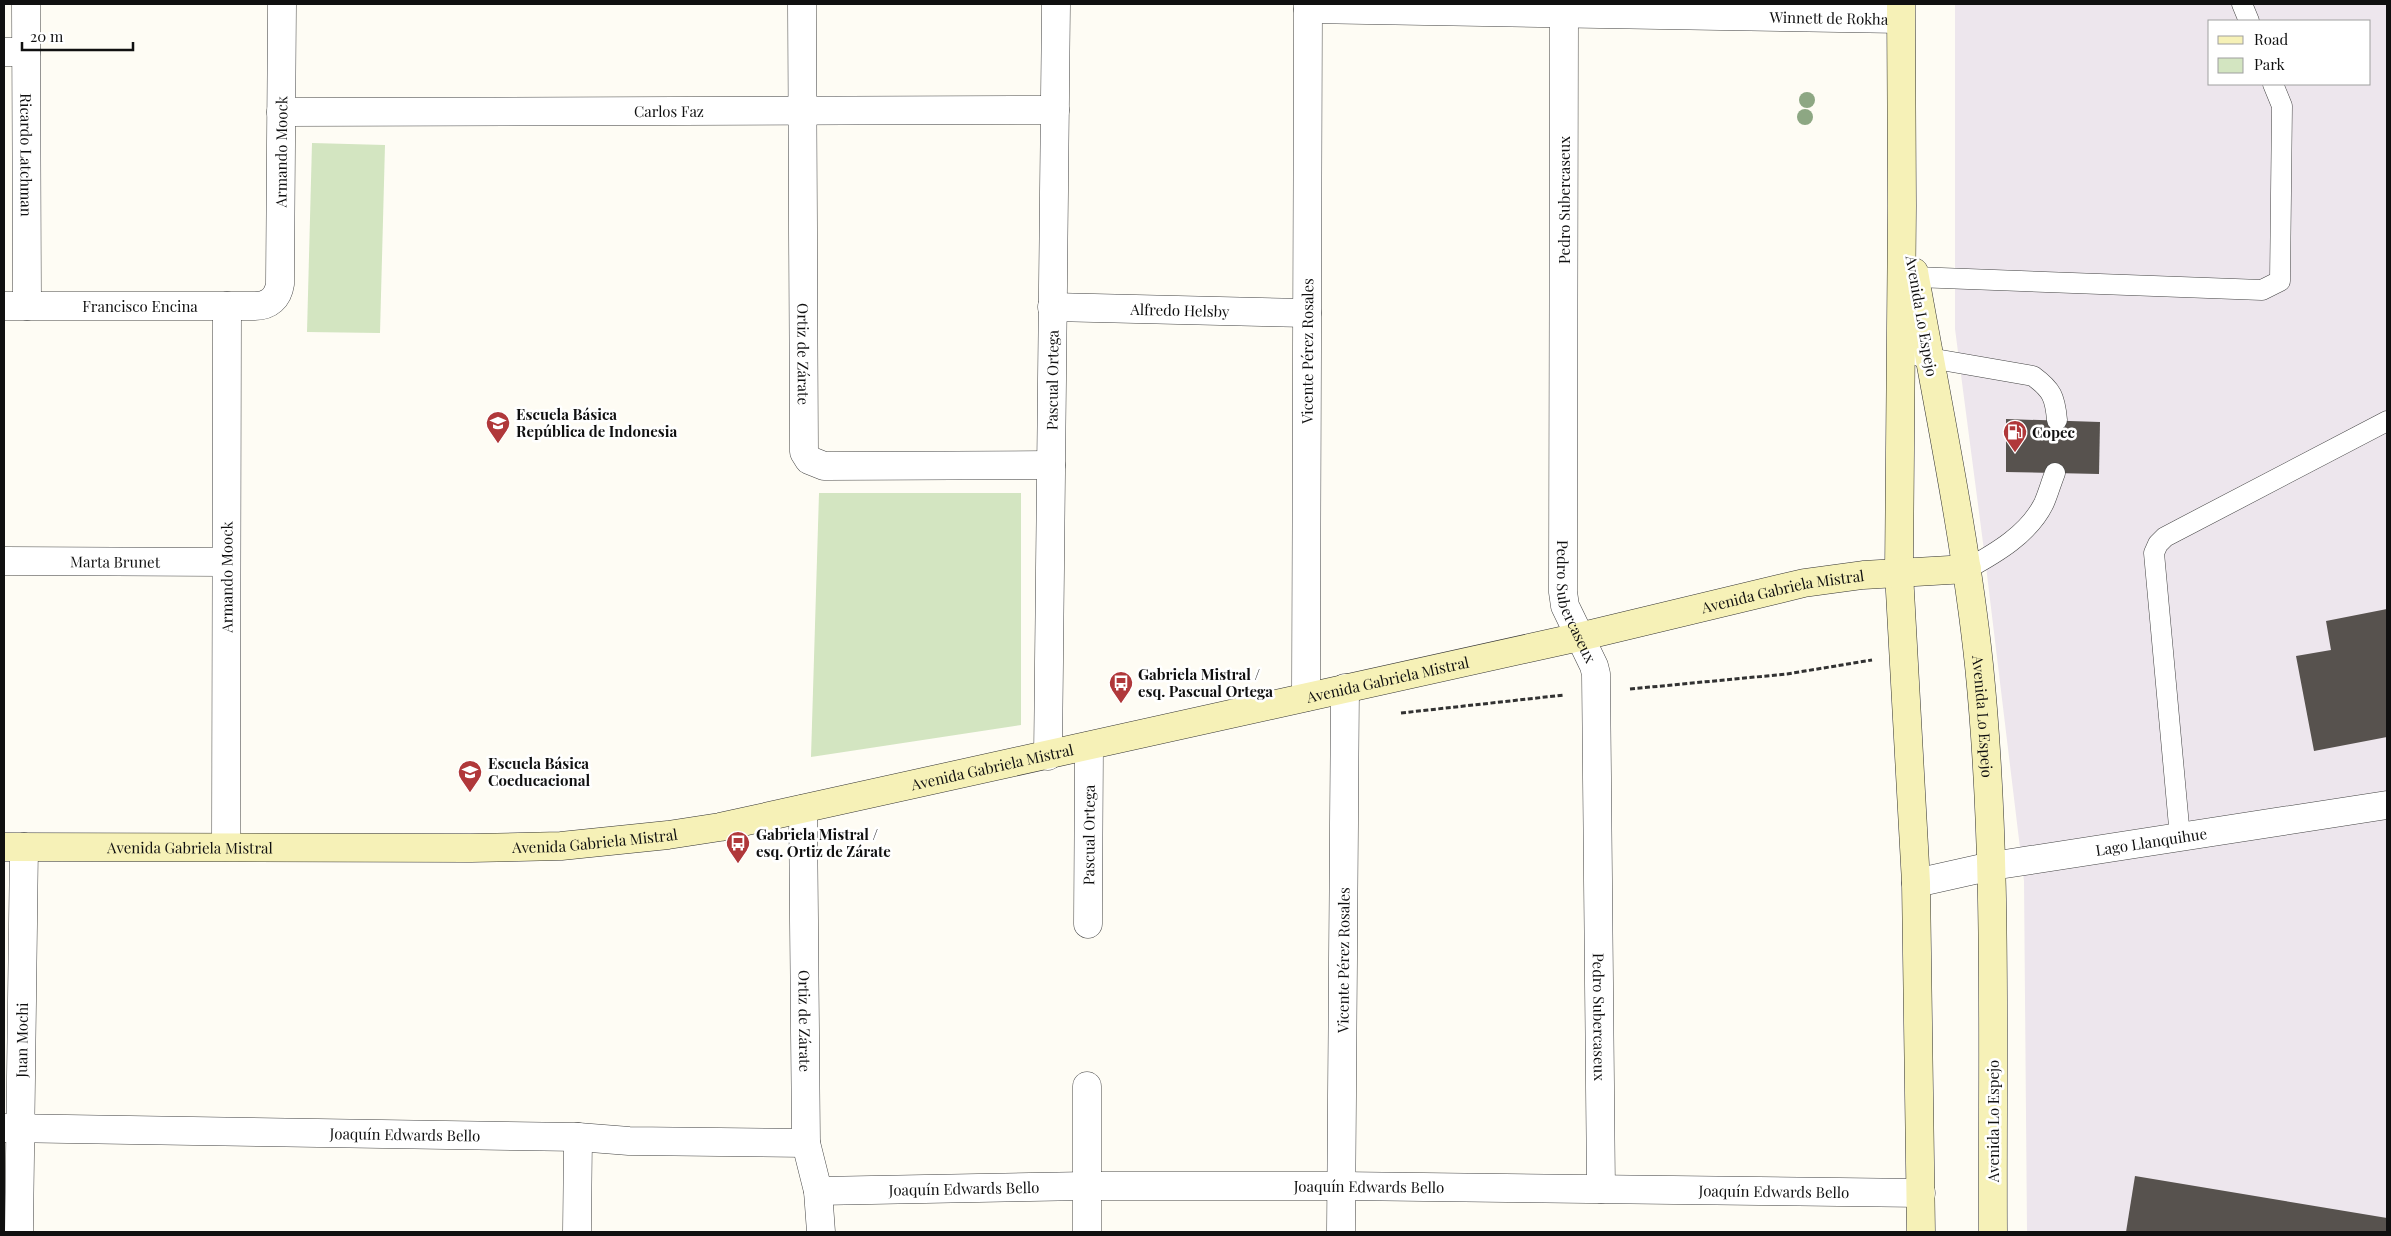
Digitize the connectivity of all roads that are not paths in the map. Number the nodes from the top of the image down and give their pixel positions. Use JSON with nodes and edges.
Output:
{"nodes":[{"id":1,"x":26,"y":4,"type":"edge"},
{"id":2,"x":282,"y":4,"type":"edge"},
{"id":3,"x":802,"y":4,"type":"edge"},
{"id":4,"x":1056,"y":4,"type":"edge"},
{"id":5,"x":2242,"y":4,"type":"edge"},
{"id":6,"x":1308,"y":6,"type":"edge"},
{"id":7,"x":1901,"y":12,"type":"edge"},
{"id":8,"x":1564,"y":13,"type":"junction"},
{"id":9,"x":2249,"y":20,"type":"edge"},
{"id":10,"x":15,"y":52,"type":"edge"},
{"id":11,"x":2273,"y":85,"type":"edge"},
{"id":12,"x":1055,"y":110,"type":"junction"},
{"id":13,"x":802,"y":111,"type":"junction"},
{"id":14,"x":281,"y":112,"type":"junction"},
{"id":15,"x":1902,"y":206,"type":"junction"},
{"id":16,"x":1915,"y":277,"type":"junction"},
{"id":17,"x":274,"y":299,"type":"joint"},
{"id":18,"x":15,"y":306,"type":"edge"},
{"id":19,"x":227,"y":306,"type":"junction"},
{"id":20,"x":1052,"y":307,"type":"junction"},
{"id":21,"x":1307,"y":313,"type":"junction"},
{"id":22,"x":1901,"y":354,"type":"junction"},
{"id":23,"x":1929,"y":358,"type":"junction"},
{"id":24,"x":2057,"y":420,"type":"dead end"},
{"id":25,"x":2387,"y":421,"type":"edge"},
{"id":26,"x":1050,"y":465,"type":"junction"},
{"id":27,"x":2055,"y":473,"type":"dead end"},
{"id":28,"x":4,"y":561,"type":"edge"},
{"id":29,"x":226,"y":562,"type":"junction"},
{"id":30,"x":1967,"y":569,"type":"junction"},
{"id":31,"x":1899,"y":573,"type":"junction"},
{"id":32,"x":1579,"y":636,"type":"junction"},
{"id":33,"x":1345,"y":688,"type":"junction"},
{"id":34,"x":1306,"y":697,"type":"junction"},
{"id":35,"x":1089,"y":746,"type":"junction"},
{"id":36,"x":1048,"y":756,"type":"junction"},
{"id":37,"x":2387,"y":805,"type":"edge"},
{"id":38,"x":803,"y":809,"type":"junction"},
{"id":39,"x":2180,"y":837,"type":"junction"},
{"id":40,"x":14,"y":847,"type":"edge"},
{"id":41,"x":226,"y":848,"type":"junction"},
{"id":42,"x":1992,"y":866,"type":"junction"},
{"id":43,"x":1916,"y":883,"type":"junction"},
{"id":44,"x":1088,"y":924,"type":"dead end"},
{"id":45,"x":1087,"y":1086,"type":"dead end"},
{"id":46,"x":12,"y":1128,"type":"edge"},
{"id":47,"x":578,"y":1137,"type":"junction"},
{"id":48,"x":806,"y":1143,"type":"junction"},
{"id":49,"x":1087,"y":1186,"type":"junction"},
{"id":50,"x":1342,"y":1186,"type":"junction"},
{"id":51,"x":1600,"y":1189,"type":"junction"},
{"id":52,"x":818,"y":1191,"type":"junction"},
{"id":53,"x":1921,"y":1193,"type":"junction"},
{"id":54,"x":20,"y":1232,"type":"edge"},
{"id":55,"x":577,"y":1232,"type":"edge"},
{"id":56,"x":821,"y":1232,"type":"edge"},
{"id":57,"x":1087,"y":1232,"type":"edge"},
{"id":58,"x":1341,"y":1232,"type":"edge"},
{"id":59,"x":1921,"y":1232,"type":"edge"},
{"id":60,"x":1993,"y":1232,"type":"edge"}],
"edges":[{"from":1,"to":10,"type":"street","name":"Ricardo Latchman"},
{"from":2,"to":14,"type":"street","name":"Armando Moock"},
{"from":3,"to":13,"type":"street","name":"Ortiz de Zárate"},
{"from":4,"to":12,"type":"street","name":"Pascual Ortega"},
{"from":5,"to":9,"type":"lane"},
{"from":6,"to":8,"type":"street","name":"Winnett de Rokha"},
{"from":6,"to":21,"type":"street","name":"Vicente Pérez Rosales"},
{"from":7,"to":8,"type":"street","name":"Winnett de Rokha"},
{"from":7,"to":15,"type":"main road","name":"Avenida Lo Espejo"},
{"from":8,"to":32,"type":"street","name":"Pedro Subercaseux"},
{"from":10,"to":18,"type":"street","name":"Ricardo Latchman"},
{"from":11,"to":16,"type":"lane"},
{"from":12,"to":13,"type":"street","name":"Carlos Faz"},
{"from":12,"to":20,"type":"street","name":"Pascual Ortega"},
{"from":13,"to":14,"type":"street","name":"Carlos Faz"},
{"from":13,"to":26,"type":"street","name":"Ortiz de Zárate"},
{"from":14,"to":17,"type":"street","name":"Armando Moock"},
{"from":15,"to":16,"type":"main road","name":"Avenida Lo Espejo"},
{"from":15,"to":22,"type":"main road","name":"Avenida Lo Espejo"},
{"from":16,"to":23,"type":"main road","name":"Avenida Lo Espejo"},
{"from":17,"to":19,"type":"street","name":"Francisco Encina"},
{"from":18,"to":19,"type":"street","name":"Francisco Encina"},
{"from":19,"to":29,"type":"street","name":"Armando Moock"},
{"from":20,"to":21,"type":"street","name":"Alfredo Helsby"},
{"from":20,"to":26,"type":"street","name":"Pascual Ortega"},
{"from":21,"to":34,"type":"street","name":"Vicente Pérez Rosales"},
{"from":22,"to":23,"type":"lane"},
{"from":22,"to":31,"type":"main road","name":"Avenida Lo Espejo"},
{"from":23,"to":24,"type":"lane"},
{"from":23,"to":30,"type":"main road","name":"Avenida Lo Espejo"},
{"from":25,"to":39,"type":"lane"},
{"from":26,"to":36,"type":"street","name":"Pascual Ortega"},
{"from":27,"to":30,"type":"lane"},
{"from":28,"to":29,"type":"street","name":"Marta Brunet"},
{"from":29,"to":41,"type":"street","name":"Armando Moock"},
{"from":30,"to":31,"type":"main road","name":"Avenida Gabriela Mistral"},
{"from":30,"to":42,"type":"main road","name":"Avenida Lo Espejo"},
{"from":31,"to":32,"type":"main road","name":"Avenida Gabriela Mistral"},
{"from":31,"to":43,"type":"main road","name":"Avenida Lo Espejo"},
{"from":32,"to":33,"type":"main road","name":"Avenida Gabriela Mistral"},
{"from":32,"to":51,"type":"street","name":"Pedro Subercaseux"},
{"from":33,"to":34,"type":"main road","name":"Avenida Gabriela Mistral"},
{"from":33,"to":50,"type":"street","name":"Vicente Pérez Rosales"},
{"from":34,"to":35,"type":"main road","name":"Avenida Gabriela Mistral"},
{"from":35,"to":36,"type":"main road","name":"Avenida Gabriela Mistral"},
{"from":35,"to":44,"type":"street","name":"Pascual Ortega"},
{"from":36,"to":38,"type":"main road","name":"Avenida Gabriela Mistral"},
{"from":37,"to":39,"type":"street","name":"Lago Llanquihue"},
{"from":38,"to":41,"type":"main road","name":"Avenida Gabriela Mistral"},
{"from":38,"to":48,"type":"street","name":"Ortiz de Zárate"},
{"from":39,"to":42,"type":"street","name":"Lago Llanquihue"},
{"from":40,"to":41,"type":"main road","name":"Avenida Gabriela Mistral"},
{"from":40,"to":46,"type":"street","name":"Juan Mochi"},
{"from":42,"to":43,"type":"street","name":"Lago Llanquihue"},
{"from":42,"to":60,"type":"main road","name":"Avenida Lo Espejo"},
{"from":43,"to":53,"type":"main road","name":"Avenida Lo Espejo"},
{"from":45,"to":49,"type":"street"},
{"from":46,"to":47,"type":"street","name":"Joaquín Edwards Bello"},
{"from":46,"to":54,"type":"street","name":"Juan Mochi"},
{"from":47,"to":48,"type":"street","name":"Joaquín Edwards Bello"},
{"from":47,"to":55,"type":"street"},
{"from":48,"to":52,"type":"street","name":"Ortiz de Zárate"},
{"from":49,"to":50,"type":"street","name":"Joaquín Edwards Bello"},
{"from":49,"to":52,"type":"street","name":"Joaquín Edwards Bello"},
{"from":49,"to":57,"type":"street"},
{"from":50,"to":51,"type":"street","name":"Joaquín Edwards Bello"},
{"from":50,"to":58,"type":"street","name":"Vicente Pérez Rosales"},
{"from":51,"to":53,"type":"street","name":"Joaquín Edwards Bello"},
{"from":52,"to":56,"type":"street","name":"Ortiz de Zárate"},
{"from":53,"to":59,"type":"main road","name":"Avenida Lo Espejo"}]}
